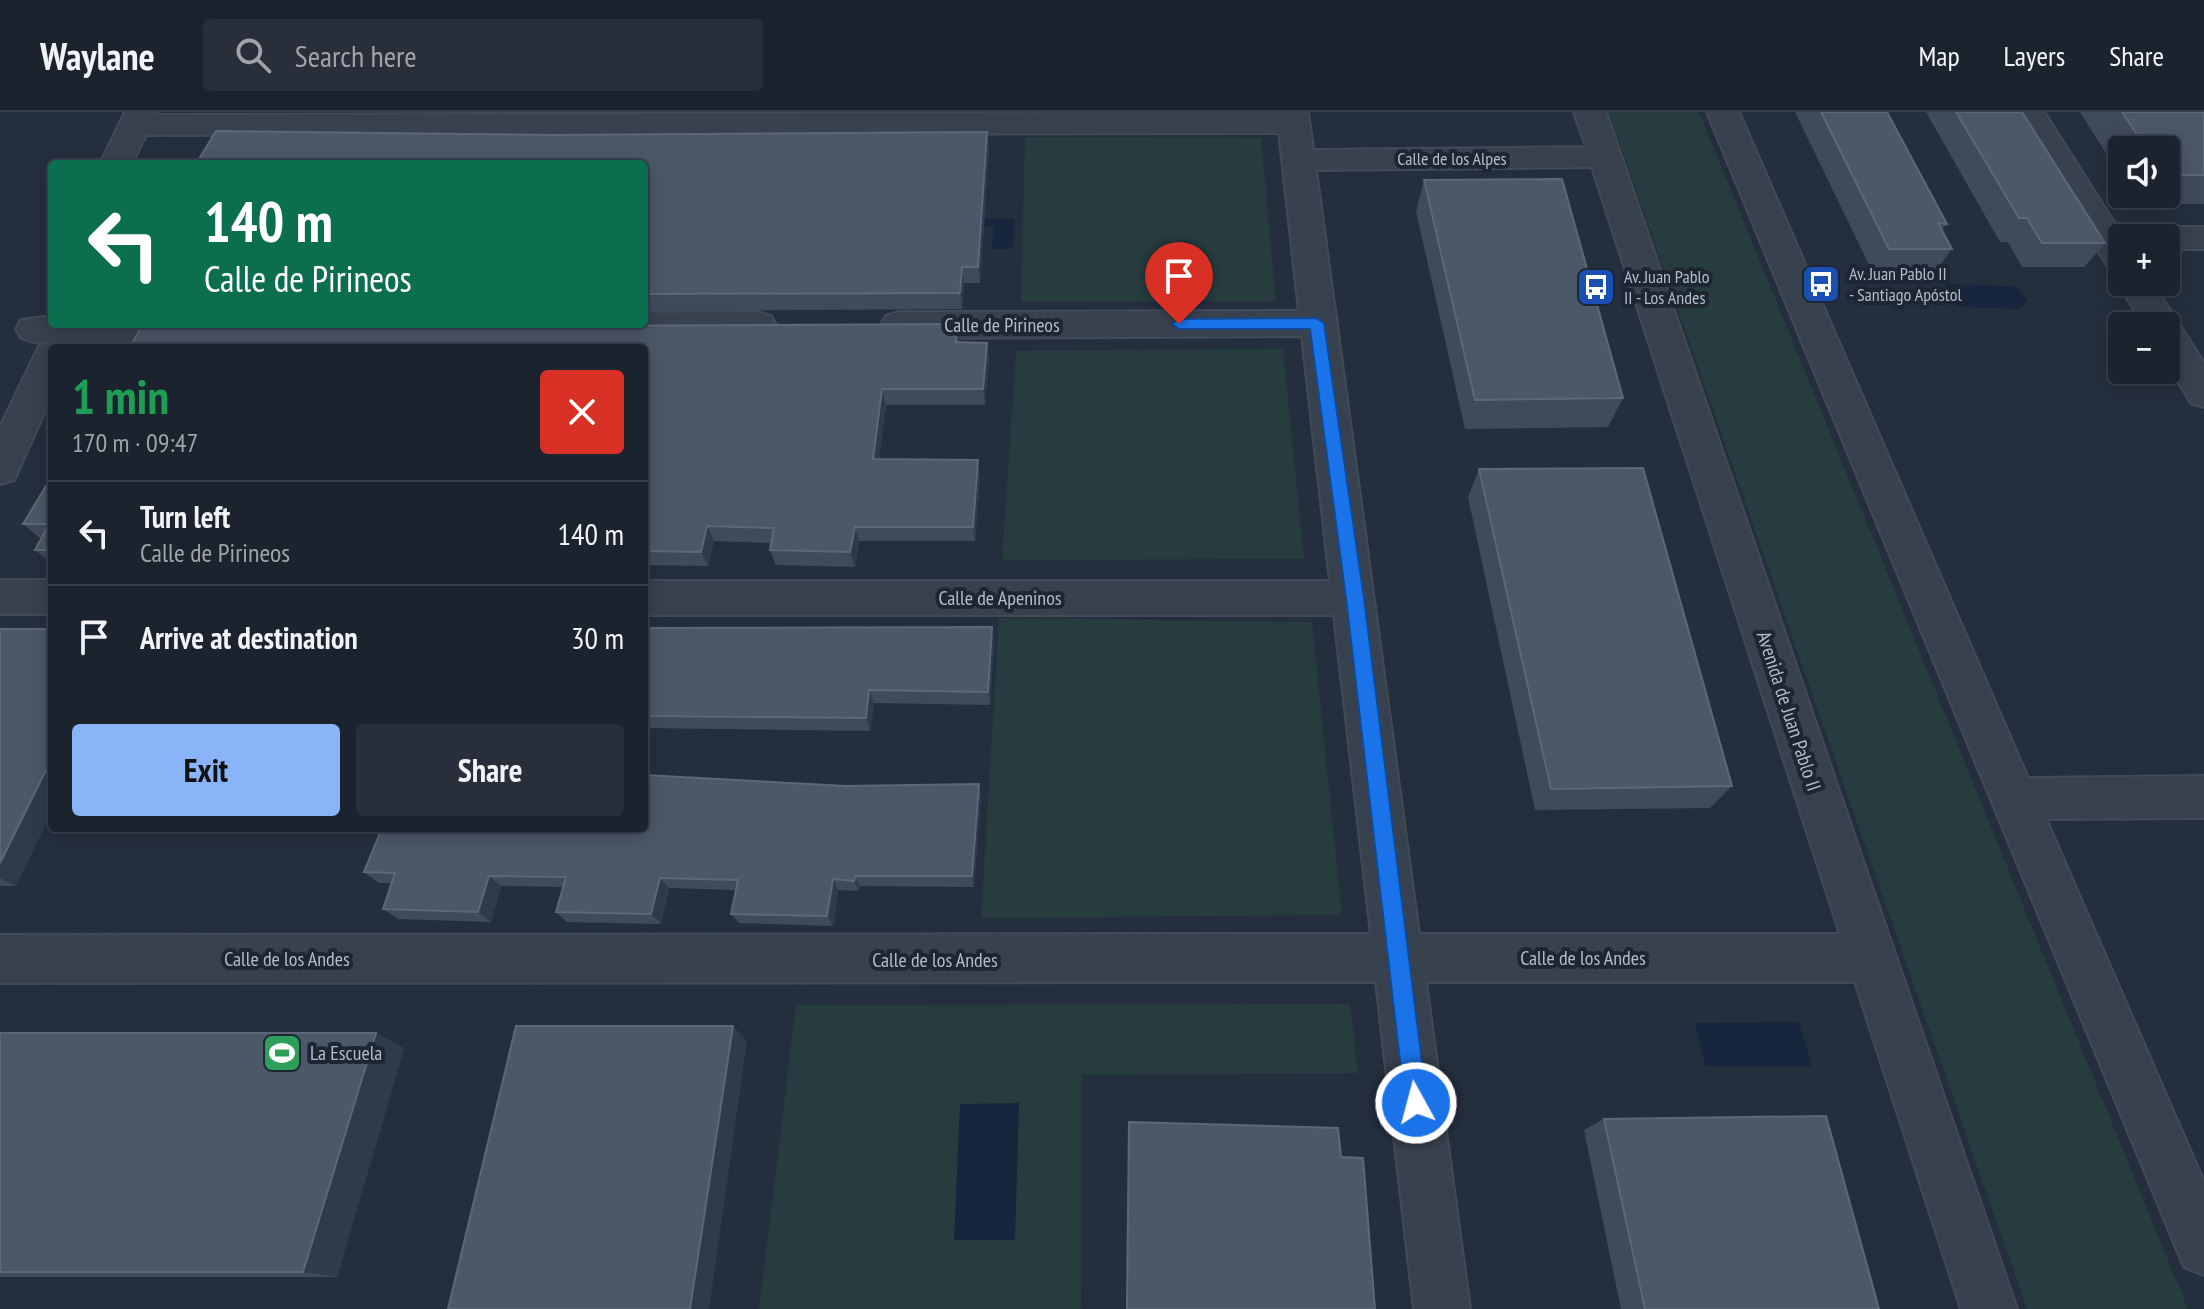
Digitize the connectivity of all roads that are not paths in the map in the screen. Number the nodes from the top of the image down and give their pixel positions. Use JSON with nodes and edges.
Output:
{"nodes":[{"id":1,"x":1590,"y":112,"type":"edge"},
{"id":2,"x":1723,"y":112,"type":"edge"},
{"id":3,"x":2028,"y":112,"type":"edge"},
{"id":4,"x":152,"y":118,"type":"edge"},
{"id":5,"x":1294,"y":132,"type":"edge"},
{"id":6,"x":1606,"y":157,"type":"junction"},
{"id":7,"x":119,"y":160,"type":"edge"},
{"id":8,"x":144,"y":160,"type":"edge"},
{"id":9,"x":2108,"y":232,"type":"edge"},
{"id":10,"x":2180,"y":238,"type":"edge"},
{"id":11,"x":2204,"y":238,"type":"edge"},
{"id":12,"x":1316,"y":323,"type":"junction"},
{"id":13,"x":799,"y":325,"type":"edge"},
{"id":14,"x":863,"y":325,"type":"edge"},
{"id":15,"x":648,"y":327,"type":"edge"},
{"id":16,"x":613,"y":328,"type":"edge"},
{"id":17,"x":54,"y":337,"type":"edge"},
{"id":18,"x":48,"y":352,"type":"edge"},
{"id":19,"x":2180,"y":354,"type":"edge"},
{"id":20,"x":2204,"y":393,"type":"edge"},
{"id":21,"x":0,"y":400,"type":"edge"},
{"id":22,"x":0,"y":469,"type":"edge"},
{"id":23,"x":0,"y":597,"type":"edge"},
{"id":24,"x":48,"y":597,"type":"edge"},
{"id":25,"x":648,"y":598,"type":"edge"},
{"id":26,"x":1355,"y":598,"type":"junction"},
{"id":27,"x":2204,"y":797,"type":"edge"},
{"id":28,"x":2015,"y":799,"type":"junction"},
{"id":29,"x":1871,"y":958,"type":"junction"},
{"id":30,"x":0,"y":959,"type":"edge"},
{"id":31,"x":1398,"y":960,"type":"junction"},
{"id":32,"x":2204,"y":1247,"type":"edge"},
{"id":33,"x":1442,"y":1309,"type":"edge"},
{"id":34,"x":1989,"y":1309,"type":"edge"}],
"edges":[{"from":1,"to":6,"type":"street","name":"Avenida de Juan Pablo II"},
{"from":2,"to":28,"type":"street"},
{"from":3,"to":9,"type":"street"},
{"from":4,"to":5,"type":"street","name":"Calle de los Alpes"},
{"from":4,"to":7,"type":"street"},
{"from":4,"to":8,"type":"street"},
{"from":5,"to":6,"type":"street","name":"Calle de los Alpes"},
{"from":5,"to":12,"type":"street"},
{"from":6,"to":29,"type":"street","name":"Avenida de Juan Pablo II"},
{"from":10,"to":11,"type":"street"},
{"from":12,"to":14,"type":"street","name":"Calle de Pirineos"},
{"from":12,"to":26,"type":"street"},
{"from":13,"to":15,"type":"street"},
{"from":16,"to":17,"type":"street"},
{"from":17,"to":21,"type":"street"},
{"from":18,"to":22,"type":"street"},
{"from":19,"to":20,"type":"street"},
{"from":23,"to":24,"type":"street"},
{"from":25,"to":26,"type":"street","name":"Calle de Apeninos"},
{"from":26,"to":31,"type":"street"},
{"from":27,"to":28,"type":"street"},
{"from":28,"to":32,"type":"street"},
{"from":29,"to":31,"type":"street","name":"Calle de los Andes"},
{"from":29,"to":34,"type":"street","name":"Avenida de Juan Pablo II"},
{"from":30,"to":31,"type":"street","name":"Calle de los Andes"},
{"from":31,"to":33,"type":"street"}]}
